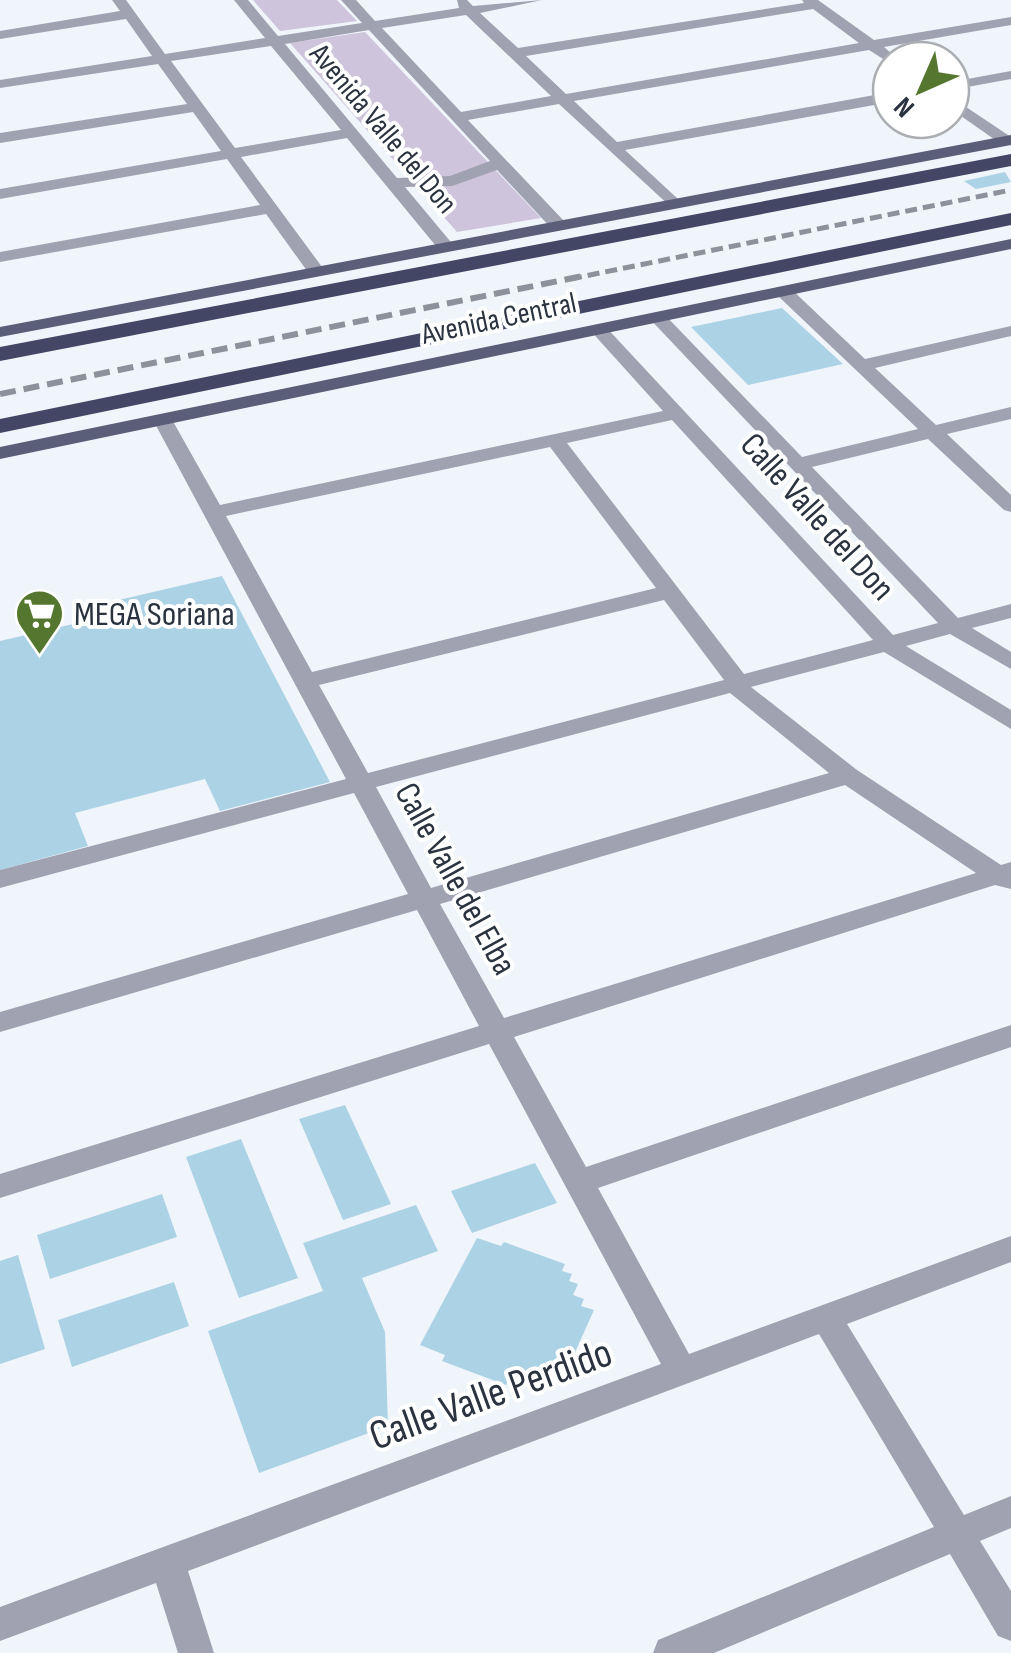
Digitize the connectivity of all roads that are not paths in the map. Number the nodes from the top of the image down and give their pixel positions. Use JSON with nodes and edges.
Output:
{"nodes":[{"id":1,"x":241,"y":0,"type":"edge"},
{"id":2,"x":348,"y":0,"type":"edge"},
{"id":3,"x":535,"y":0,"type":"edge"},
{"id":4,"x":812,"y":2,"type":"edge"},
{"id":5,"x":464,"y":5,"type":"edge"},
{"id":6,"x":124,"y":7,"type":"edge"},
{"id":7,"x":1011,"y":21,"type":"edge"},
{"id":8,"x":372,"y":25,"type":"junction"},
{"id":9,"x":0,"y":34,"type":"edge"},
{"id":10,"x":274,"y":40,"type":"junction"},
{"id":11,"x":901,"y":40,"type":"edge"},
{"id":12,"x":871,"y":44,"type":"edge"},
{"id":13,"x":871,"y":45,"type":"edge"},
{"id":14,"x":514,"y":53,"type":"junction"},
{"id":15,"x":161,"y":58,"type":"junction"},
{"id":16,"x":1011,"y":75,"type":"edge"},
{"id":17,"x":971,"y":82,"type":"edge"},
{"id":18,"x":0,"y":84,"type":"edge"},
{"id":19,"x":565,"y":100,"type":"junction"},
{"id":20,"x":871,"y":100,"type":"edge"},
{"id":21,"x":197,"y":107,"type":"junction"},
{"id":22,"x":458,"y":117,"type":"junction"},
{"id":23,"x":971,"y":117,"type":"edge"},
{"id":24,"x":350,"y":132,"type":"junction"},
{"id":25,"x":0,"y":138,"type":"edge"},
{"id":26,"x":1010,"y":147,"type":"edge"},
{"id":27,"x":614,"y":148,"type":"junction"},
{"id":28,"x":230,"y":154,"type":"junction"},
{"id":29,"x":500,"y":163,"type":"junction"},
{"id":30,"x":392,"y":182,"type":"junction"},
{"id":31,"x":0,"y":194,"type":"edge"},
{"id":32,"x":672,"y":203,"type":"junction"},
{"id":33,"x":268,"y":209,"type":"junction"},
{"id":34,"x":1011,"y":219,"type":"edge"},
{"id":35,"x":558,"y":225,"type":"junction"},
{"id":36,"x":1011,"y":242,"type":"edge"},
{"id":37,"x":446,"y":247,"type":"junction"},
{"id":38,"x":830,"y":256,"type":"junction"},
{"id":39,"x":0,"y":257,"type":"edge"},
{"id":40,"x":316,"y":271,"type":"junction"},
{"id":41,"x":783,"y":291,"type":"junction"},
{"id":42,"x":657,"y":317,"type":"junction"},
{"id":43,"x":598,"y":329,"type":"junction"},
{"id":44,"x":1011,"y":331,"type":"edge"},
{"id":45,"x":0,"y":332,"type":"edge"},
{"id":46,"x":0,"y":354,"type":"edge"},
{"id":47,"x":862,"y":365,"type":"junction"},
{"id":48,"x":679,"y":413,"type":"junction"},
{"id":49,"x":1011,"y":413,"type":"edge"},
{"id":50,"x":163,"y":420,"type":"junction"},
{"id":51,"x":0,"y":426,"type":"edge"},
{"id":52,"x":932,"y":432,"type":"junction"},
{"id":53,"x":555,"y":440,"type":"junction"},
{"id":54,"x":0,"y":453,"type":"edge"},
{"id":55,"x":795,"y":466,"type":"junction"},
{"id":56,"x":1011,"y":506,"type":"edge"},
{"id":57,"x":215,"y":512,"type":"junction"},
{"id":58,"x":672,"y":591,"type":"junction"},
{"id":59,"x":1011,"y":611,"type":"edge"},
{"id":60,"x":954,"y":627,"type":"junction"},
{"id":61,"x":891,"y":646,"type":"junction"},
{"id":62,"x":1011,"y":662,"type":"edge"},
{"id":63,"x":737,"y":681,"type":"junction"},
{"id":64,"x":308,"y":682,"type":"junction"},
{"id":65,"x":1011,"y":721,"type":"edge"},
{"id":66,"x":848,"y":776,"type":"junction"},
{"id":67,"x":363,"y":784,"type":"junction"},
{"id":68,"x":1007,"y":876,"type":"edge"},
{"id":69,"x":0,"y":879,"type":"edge"},
{"id":70,"x":427,"y":900,"type":"junction"},
{"id":71,"x":0,"y":1022,"type":"edge"},
{"id":72,"x":498,"y":1030,"type":"junction"},
{"id":73,"x":1011,"y":1036,"type":"edge"},
{"id":74,"x":579,"y":1182,"type":"junction"},
{"id":75,"x":0,"y":1186,"type":"edge"},
{"id":76,"x":1011,"y":1248,"type":"edge"},
{"id":77,"x":827,"y":1320,"type":"junction"},
{"id":78,"x":683,"y":1373,"type":"junction"},
{"id":79,"x":1011,"y":1512,"type":"edge"},
{"id":80,"x":956,"y":1535,"type":"junction"},
{"id":81,"x":167,"y":1560,"type":"junction"},
{"id":82,"x":0,"y":1624,"type":"edge"},
{"id":83,"x":1011,"y":1624,"type":"edge"},
{"id":84,"x":196,"y":1653,"type":"edge"},
{"id":85,"x":672,"y":1653,"type":"edge"}],
"edges":[{"from":1,"to":10,"type":"street","name":"Avenida Valle del Don"},
{"from":2,"to":8,"type":"street","name":"Avenida Valle del Don"},
{"from":3,"to":5,"type":"street"},
{"from":4,"to":12,"type":"street"},
{"from":4,"to":14,"type":"street"},
{"from":5,"to":8,"type":"street"},
{"from":5,"to":14,"type":"street"},
{"from":6,"to":9,"type":"street"},
{"from":6,"to":15,"type":"street"},
{"from":7,"to":11,"type":"street"},
{"from":8,"to":10,"type":"street"},
{"from":8,"to":22,"type":"street","name":"Avenida Valle del Don"},
{"from":10,"to":15,"type":"street"},
{"from":10,"to":24,"type":"street","name":"Avenida Valle del Don"},
{"from":13,"to":19,"type":"street"},
{"from":14,"to":19,"type":"street"},
{"from":15,"to":18,"type":"street"},
{"from":15,"to":21,"type":"street"},
{"from":16,"to":17,"type":"street"},
{"from":19,"to":22,"type":"street"},
{"from":19,"to":27,"type":"street"},
{"from":20,"to":27,"type":"street"},
{"from":21,"to":25,"type":"street"},
{"from":21,"to":28,"type":"street"},
{"from":22,"to":29,"type":"street","name":"Avenida Valle del Don"},
{"from":23,"to":26,"type":"street"},
{"from":24,"to":28,"type":"street"},
{"from":24,"to":30,"type":"street","name":"Avenida Valle del Don"},
{"from":26,"to":32,"type":"main road"},
{"from":26,"to":46,"type":"highway","name":"Avenida Central"},
{"from":27,"to":32,"type":"street"},
{"from":28,"to":31,"type":"street"},
{"from":28,"to":33,"type":"street"},
{"from":29,"to":30,"type":"street"},
{"from":29,"to":35,"type":"street","name":"Avenida Valle del Don"},
{"from":30,"to":37,"type":"street","name":"Avenida Valle del Don"},
{"from":32,"to":35,"type":"main road"},
{"from":33,"to":39,"type":"street"},
{"from":33,"to":40,"type":"street"},
{"from":34,"to":38,"type":"highway","name":"Avenida Central"},
{"from":35,"to":37,"type":"main road"},
{"from":36,"to":38,"type":"highway"},
{"from":36,"to":41,"type":"main road","name":"Avenida Central"},
{"from":37,"to":40,"type":"main road"},
{"from":38,"to":51,"type":"highway","name":"Avenida Central"},
{"from":40,"to":45,"type":"main road"},
{"from":41,"to":42,"type":"main road","name":"Avenida Central"},
{"from":41,"to":47,"type":"street"},
{"from":42,"to":43,"type":"main road","name":"Avenida Central"},
{"from":42,"to":55,"type":"street","name":"Calle Valle del Don"},
{"from":43,"to":48,"type":"street","name":"Calle Valle del Don"},
{"from":43,"to":50,"type":"main road","name":"Avenida Central"},
{"from":44,"to":47,"type":"street"},
{"from":47,"to":52,"type":"street"},
{"from":48,"to":53,"type":"street"},
{"from":48,"to":61,"type":"street","name":"Calle Valle del Don"},
{"from":49,"to":52,"type":"street"},
{"from":50,"to":54,"type":"main road","name":"Avenida Central"},
{"from":50,"to":57,"type":"street","name":"Calle Valle del Elba"},
{"from":52,"to":55,"type":"street"},
{"from":52,"to":56,"type":"street"},
{"from":53,"to":57,"type":"street"},
{"from":53,"to":58,"type":"street"},
{"from":55,"to":60,"type":"street","name":"Calle Valle del Don"},
{"from":57,"to":64,"type":"street","name":"Calle Valle del Elba"},
{"from":58,"to":63,"type":"street"},
{"from":58,"to":64,"type":"street"},
{"from":59,"to":60,"type":"street"},
{"from":60,"to":61,"type":"street"},
{"from":60,"to":62,"type":"street","name":"Calle Valle del Don"},
{"from":61,"to":63,"type":"street"},
{"from":61,"to":65,"type":"street","name":"Calle Valle del Don"},
{"from":63,"to":66,"type":"street"},
{"from":63,"to":67,"type":"street"},
{"from":64,"to":67,"type":"street","name":"Calle Valle del Elba"},
{"from":66,"to":68,"type":"street"},
{"from":66,"to":70,"type":"street"},
{"from":67,"to":69,"type":"street"},
{"from":67,"to":70,"type":"street","name":"Calle Valle del Elba"},
{"from":68,"to":72,"type":"street"},
{"from":70,"to":71,"type":"street"},
{"from":70,"to":72,"type":"street","name":"Calle Valle del Elba"},
{"from":72,"to":74,"type":"street","name":"Calle Valle del Elba"},
{"from":72,"to":75,"type":"street"},
{"from":73,"to":74,"type":"street"},
{"from":74,"to":78,"type":"street","name":"Calle Valle del Elba"},
{"from":76,"to":77,"type":"street","name":"Calle Valle Perdido"},
{"from":77,"to":78,"type":"street","name":"Calle Valle Perdido"},
{"from":77,"to":80,"type":"street"},
{"from":78,"to":81,"type":"street","name":"Calle Valle Perdido"},
{"from":79,"to":80,"type":"street"},
{"from":80,"to":83,"type":"street"},
{"from":80,"to":85,"type":"street"},
{"from":81,"to":82,"type":"street","name":"Calle Valle Perdido"},
{"from":81,"to":84,"type":"street"}]}
